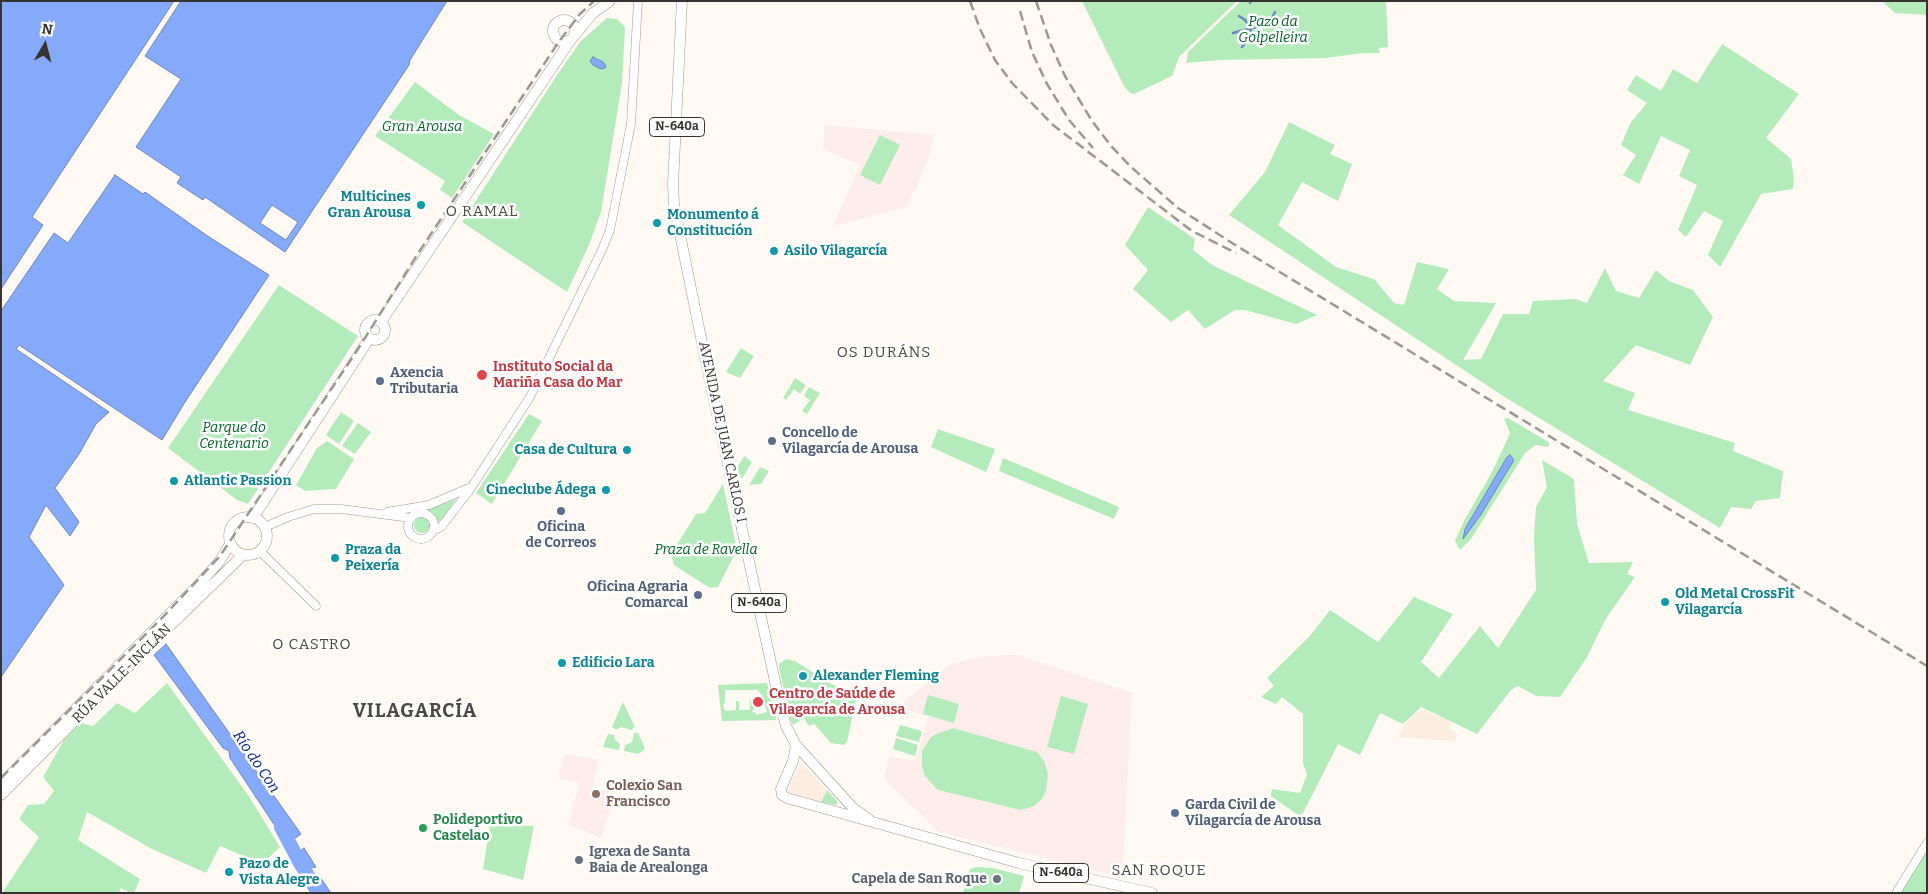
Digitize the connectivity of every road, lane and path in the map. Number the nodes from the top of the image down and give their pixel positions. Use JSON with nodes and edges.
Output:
{"nodes":[{"id":1,"x":610,"y":1,"type":"edge"},
{"id":2,"x":638,"y":1,"type":"edge"},
{"id":3,"x":682,"y":1,"type":"edge"},
{"id":4,"x":593,"y":13,"type":"junction"},
{"id":5,"x":566,"y":20,"type":"junction"},
{"id":6,"x":573,"y":37,"type":"junction"},
{"id":7,"x":557,"y":39,"type":"junction"},
{"id":8,"x":560,"y":57,"type":"junction"},
{"id":9,"x":470,"y":487,"type":"junction"},
{"id":10,"x":462,"y":492,"type":"junction"},
{"id":11,"x":459,"y":503,"type":"junction"},
{"id":12,"x":429,"y":505,"type":"junction"},
{"id":13,"x":405,"y":510,"type":"junction"},
{"id":14,"x":374,"y":513,"type":"junction"},
{"id":15,"x":414,"y":516,"type":"junction"},
{"id":16,"x":252,"y":518,"type":"junction"},
{"id":17,"x":265,"y":527,"type":"junction"},
{"id":18,"x":433,"y":532,"type":"junction"},
{"id":19,"x":230,"y":544,"type":"junction"},
{"id":20,"x":260,"y":551,"type":"junction"},
{"id":21,"x":243,"y":555,"type":"junction"},
{"id":22,"x":316,"y":606,"type":"dead end"},
{"id":23,"x":796,"y":745,"type":"junction"},
{"id":24,"x":1,"y":784,"type":"edge"},
{"id":25,"x":1,"y":795,"type":"edge"},
{"id":26,"x":871,"y":821,"type":"junction"},
{"id":27,"x":1927,"y":843,"type":"edge"},
{"id":28,"x":1147,"y":892,"type":"edge"},
{"id":29,"x":1896,"y":893,"type":"edge"}],
"edges":[{"from":1,"to":4,"type":"main road"},
{"from":2,"to":9,"type":"street"},
{"from":3,"to":23,"type":"main road","name":"AVENIDA DE JUAN CARLOS I","number":"N-640a"},
{"from":4,"to":5,"type":"main road"},
{"from":4,"to":6,"type":"main road"},
{"from":5,"to":6,"type":"main road"},
{"from":5,"to":7,"type":"main road"},
{"from":6,"to":7,"type":"main road"},
{"from":6,"to":8,"type":"main road"},
{"from":7,"to":8,"type":"main road"},
{"from":8,"to":16,"type":"main road"},
{"from":9,"to":10,"type":"street"},
{"from":9,"to":11,"type":"street"},
{"from":10,"to":11,"type":"street"},
{"from":10,"to":12,"type":"street"},
{"from":11,"to":18,"type":"street"},
{"from":12,"to":13,"type":"street"},
{"from":12,"to":15,"type":"street"},
{"from":13,"to":14,"type":"street"},
{"from":13,"to":15,"type":"street"},
{"from":14,"to":15,"type":"street"},
{"from":14,"to":17,"type":"street"},
{"from":15,"to":18,"type":"street"},
{"from":15,"to":18,"type":"street"},
{"from":16,"to":17,"type":"main road"},
{"from":16,"to":19,"type":"main road"},
{"from":17,"to":20,"type":"main road"},
{"from":19,"to":21,"type":"main road"},
{"from":19,"to":24,"type":"main road","name":"RÚA VALLE-INCLÁN"},
{"from":20,"to":21,"type":"main road"},
{"from":20,"to":22,"type":"street"},
{"from":21,"to":25,"type":"main road","name":"RÚA VALLE-INCLÁN"},
{"from":23,"to":26,"type":"main road","name":"AVENIDA DE JUAN CARLOS I","number":"N-640a"},
{"from":23,"to":26,"type":"main road"},
{"from":26,"to":28,"type":"main road","number":"N-640a"},
{"from":27,"to":29,"type":"street"}]}
